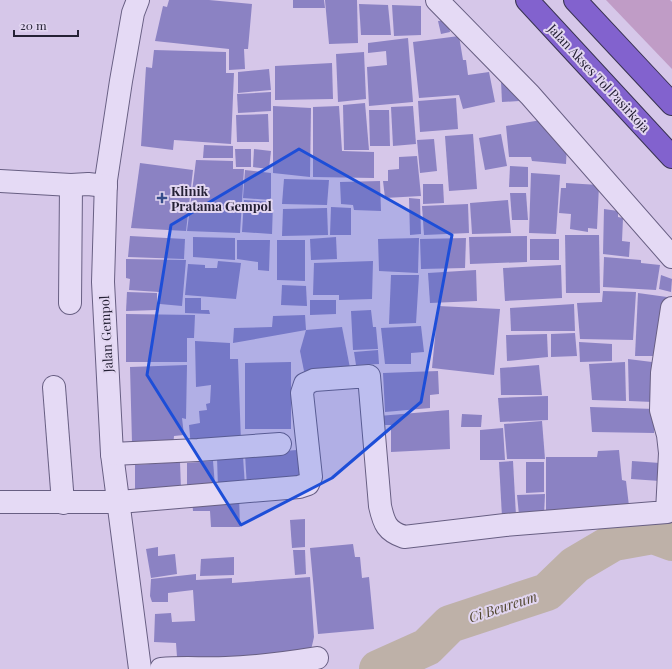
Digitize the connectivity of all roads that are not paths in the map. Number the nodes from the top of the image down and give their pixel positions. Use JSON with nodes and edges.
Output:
{"nodes":[{"id":1,"x":138,"y":0,"type":"edge"},
{"id":2,"x":437,"y":0,"type":"edge"},
{"id":3,"x":526,"y":0,"type":"edge"},
{"id":4,"x":575,"y":0,"type":"edge"},
{"id":5,"x":672,"y":104,"type":"edge"},
{"id":6,"x":672,"y":157,"type":"edge"},
{"id":7,"x":0,"y":181,"type":"edge"},
{"id":8,"x":71,"y":185,"type":"junction"},
{"id":9,"x":106,"y":186,"type":"junction"},
{"id":10,"x":672,"y":257,"type":"edge"},
{"id":11,"x":70,"y":302,"type":"dead end"},
{"id":12,"x":672,"y":308,"type":"edge"},
{"id":13,"x":54,"y":387,"type":"dead end"},
{"id":14,"x":280,"y":444,"type":"dead end"},
{"id":15,"x":112,"y":454,"type":"junction"},
{"id":16,"x":0,"y":502,"type":"edge"},
{"id":17,"x":119,"y":502,"type":"junction"},
{"id":18,"x":63,"y":503,"type":"junction"},
{"id":19,"x":670,"y":512,"type":"edge"},
{"id":20,"x":317,"y":658,"type":"dead end"},
{"id":21,"x":140,"y":669,"type":"edge"},
{"id":22,"x":161,"y":669,"type":"edge"}],
"edges":[{"from":1,"to":9,"type":"street","name":"Jalan Gempol"},
{"from":2,"to":10,"type":"street"},
{"from":3,"to":6,"type":"highway","name":"Jalan Akses Tol Pasirkoja"},
{"from":4,"to":5,"type":"highway"},
{"from":7,"to":8,"type":"street"},
{"from":8,"to":9,"type":"street"},
{"from":8,"to":11,"type":"street"},
{"from":9,"to":15,"type":"street","name":"Jalan Gempol"},
{"from":12,"to":19,"type":"street"},
{"from":13,"to":18,"type":"street"},
{"from":14,"to":15,"type":"street"},
{"from":15,"to":17,"type":"street","name":"Jalan Gempol"},
{"from":16,"to":18,"type":"street"},
{"from":17,"to":18,"type":"street"},
{"from":17,"to":19,"type":"street"},
{"from":17,"to":21,"type":"street","name":"Jalan Gempol"},
{"from":20,"to":22,"type":"street"}]}
